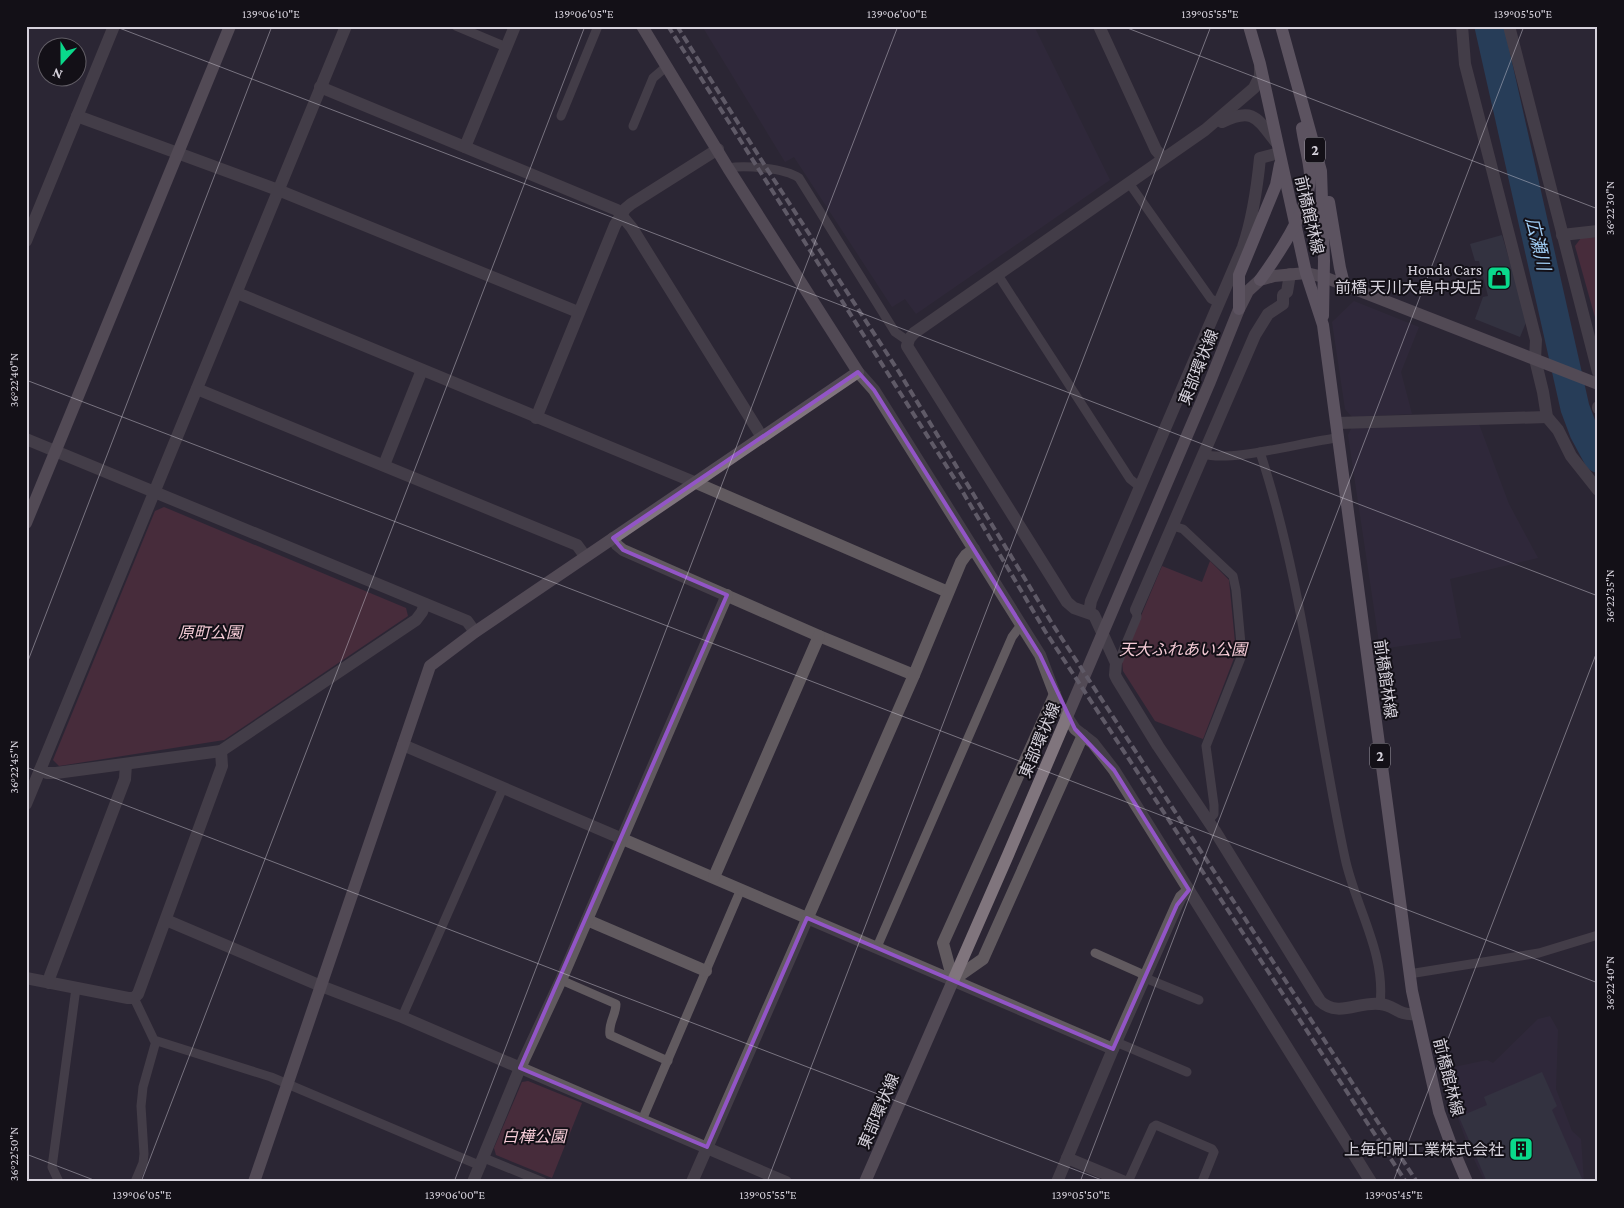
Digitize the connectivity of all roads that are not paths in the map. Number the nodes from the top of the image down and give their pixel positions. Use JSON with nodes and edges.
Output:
{"nodes":[{"id":1,"x":114,"y":26,"type":"edge"},
{"id":2,"x":230,"y":26,"type":"edge"},
{"id":3,"x":346,"y":26,"type":"edge"},
{"id":4,"x":456,"y":26,"type":"edge"},
{"id":5,"x":515,"y":26,"type":"edge"},
{"id":6,"x":598,"y":26,"type":"edge"},
{"id":7,"x":642,"y":26,"type":"edge"},
{"id":8,"x":1099,"y":26,"type":"edge"},
{"id":9,"x":1249,"y":26,"type":"edge"},
{"id":10,"x":1281,"y":26,"type":"edge"},
{"id":11,"x":1462,"y":26,"type":"edge"},
{"id":12,"x":1509,"y":26,"type":"edge"},
{"id":13,"x":506,"y":47,"type":"junction"},
{"id":14,"x":1289,"y":59,"type":"junction"},
{"id":15,"x":1260,"y":64,"type":"junction"},
{"id":16,"x":667,"y":66,"type":"junction"},
{"id":17,"x":320,"y":87,"type":"junction"},
{"id":18,"x":77,"y":116,"type":"junction"},
{"id":19,"x":561,"y":116,"type":"dead end"},
{"id":20,"x":633,"y":126,"type":"dead end"},
{"id":21,"x":1205,"y":130,"type":"junction"},
{"id":22,"x":465,"y":147,"type":"junction"},
{"id":23,"x":718,"y":149,"type":"junction"},
{"id":24,"x":1278,"y":152,"type":"junction"},
{"id":25,"x":179,"y":153,"type":"junction"},
{"id":26,"x":1163,"y":158,"type":"junction"},
{"id":27,"x":728,"y":168,"type":"junction"},
{"id":28,"x":1321,"y":171,"type":"junction"},
{"id":29,"x":1129,"y":183,"type":"junction"},
{"id":30,"x":278,"y":190,"type":"junction"},
{"id":31,"x":621,"y":214,"type":"junction"},
{"id":32,"x":1296,"y":222,"type":"junction"},
{"id":33,"x":1598,"y":232,"type":"edge"},
{"id":34,"x":1562,"y":235,"type":"junction"},
{"id":35,"x":26,"y":241,"type":"edge"},
{"id":36,"x":1306,"y":273,"type":"junction"},
{"id":37,"x":998,"y":274,"type":"junction"},
{"id":38,"x":1290,"y":274,"type":"junction"},
{"id":39,"x":1324,"y":277,"type":"junction"},
{"id":40,"x":1260,"y":280,"type":"junction"},
{"id":41,"x":1344,"y":284,"type":"junction"},
{"id":42,"x":237,"y":293,"type":"junction"},
{"id":43,"x":1219,"y":303,"type":"junction"},
{"id":44,"x":1239,"y":309,"type":"junction"},
{"id":45,"x":578,"y":312,"type":"junction"},
{"id":46,"x":1322,"y":324,"type":"junction"},
{"id":47,"x":908,"y":341,"type":"junction"},
{"id":48,"x":1535,"y":359,"type":"junction"},
{"id":49,"x":422,"y":370,"type":"junction"},
{"id":50,"x":858,"y":372,"type":"junction"},
{"id":51,"x":1598,"y":372,"type":"edge"},
{"id":52,"x":1592,"y":382,"type":"edge"},
{"id":53,"x":197,"y":389,"type":"junction"},
{"id":54,"x":1547,"y":417,"type":"junction"},
{"id":55,"x":536,"y":418,"type":"junction"},
{"id":56,"x":1337,"y":423,"type":"junction"},
{"id":57,"x":762,"y":437,"type":"junction"},
{"id":58,"x":1338,"y":438,"type":"junction"},
{"id":59,"x":26,"y":439,"type":"edge"},
{"id":60,"x":56,"y":452,"type":"junction"},
{"id":61,"x":1260,"y":452,"type":"junction"},
{"id":62,"x":1204,"y":454,"type":"junction"},
{"id":63,"x":384,"y":465,"type":"junction"},
{"id":64,"x":694,"y":482,"type":"junction"},
{"id":65,"x":1140,"y":487,"type":"junction"},
{"id":66,"x":1598,"y":490,"type":"edge"},
{"id":67,"x":154,"y":492,"type":"junction"},
{"id":68,"x":26,"y":523,"type":"edge"},
{"id":69,"x":1173,"y":526,"type":"junction"},
{"id":70,"x":613,"y":538,"type":"junction"},
{"id":71,"x":974,"y":549,"type":"junction"},
{"id":72,"x":585,"y":556,"type":"junction"},
{"id":73,"x":948,"y":592,"type":"junction"},
{"id":74,"x":727,"y":595,"type":"junction"},
{"id":75,"x":425,"y":604,"type":"junction"},
{"id":76,"x":1136,"y":610,"type":"joint"},
{"id":77,"x":1088,"y":612,"type":"junction"},
{"id":78,"x":1022,"y":627,"type":"junction"},
{"id":79,"x":475,"y":632,"type":"junction"},
{"id":80,"x":819,"y":636,"type":"junction"},
{"id":81,"x":1116,"y":663,"type":"junction"},
{"id":82,"x":914,"y":675,"type":"junction"},
{"id":83,"x":1055,"y":694,"type":"junction"},
{"id":84,"x":1083,"y":735,"type":"junction"},
{"id":85,"x":403,"y":745,"type":"junction"},
{"id":86,"x":221,"y":751,"type":"junction"},
{"id":87,"x":126,"y":764,"type":"junction"},
{"id":88,"x":40,"y":770,"type":"junction"},
{"id":89,"x":503,"y":788,"type":"junction"},
{"id":90,"x":26,"y":804,"type":"edge"},
{"id":91,"x":1208,"y":821,"type":"junction"},
{"id":92,"x":622,"y":838,"type":"junction"},
{"id":93,"x":714,"y":877,"type":"junction"},
{"id":94,"x":741,"y":889,"type":"junction"},
{"id":95,"x":1189,"y":890,"type":"junction"},
{"id":96,"x":807,"y":918,"type":"junction"},
{"id":97,"x":166,"y":920,"type":"junction"},
{"id":98,"x":587,"y":920,"type":"junction"},
{"id":99,"x":1598,"y":935,"type":"edge"},
{"id":100,"x":877,"y":947,"type":"junction"},
{"id":101,"x":1095,"y":953,"type":"dead end"},
{"id":102,"x":706,"y":971,"type":"junction"},
{"id":103,"x":1409,"y":974,"type":"junction"},
{"id":104,"x":1146,"y":976,"type":"junction"},
{"id":105,"x":26,"y":978,"type":"edge"},
{"id":106,"x":561,"y":980,"type":"junction"},
{"id":107,"x":953,"y":980,"type":"junction"},
{"id":108,"x":49,"y":983,"type":"junction"},
{"id":109,"x":321,"y":986,"type":"junction"},
{"id":110,"x":76,"y":988,"type":"junction"},
{"id":111,"x":134,"y":998,"type":"junction"},
{"id":112,"x":1199,"y":1000,"type":"dead end"},
{"id":113,"x":1380,"y":1004,"type":"junction"},
{"id":114,"x":1416,"y":1014,"type":"junction"},
{"id":115,"x":402,"y":1017,"type":"junction"},
{"id":116,"x":156,"y":1041,"type":"junction"},
{"id":117,"x":1114,"y":1046,"type":"junction"},
{"id":118,"x":668,"y":1061,"type":"junction"},
{"id":119,"x":520,"y":1068,"type":"junction"},
{"id":120,"x":1187,"y":1072,"type":"dead end"},
{"id":121,"x":286,"y":1083,"type":"junction"},
{"id":122,"x":642,"y":1120,"type":"junction"},
{"id":123,"x":707,"y":1147,"type":"junction"},
{"id":124,"x":1067,"y":1158,"type":"junction"},
{"id":125,"x":482,"y":1162,"type":"junction"},
{"id":126,"x":59,"y":1182,"type":"edge"},
{"id":127,"x":135,"y":1182,"type":"edge"},
{"id":128,"x":254,"y":1182,"type":"edge"},
{"id":129,"x":474,"y":1182,"type":"edge"},
{"id":130,"x":543,"y":1182,"type":"edge"},
{"id":131,"x":692,"y":1182,"type":"edge"},
{"id":132,"x":786,"y":1182,"type":"edge"},
{"id":133,"x":865,"y":1182,"type":"edge"},
{"id":134,"x":1056,"y":1182,"type":"edge"},
{"id":135,"x":1127,"y":1182,"type":"edge"},
{"id":136,"x":1202,"y":1182,"type":"edge"},
{"id":137,"x":1371,"y":1182,"type":"edge"},
{"id":138,"x":1467,"y":1182,"type":"edge"}],
"edges":[{"from":1,"to":18,"type":"street"},
{"from":2,"to":25,"type":"street"},
{"from":3,"to":17,"type":"street"},
{"from":4,"to":13,"type":"lane"},
{"from":5,"to":13,"type":"street"},
{"from":6,"to":19,"type":"lane"},
{"from":7,"to":16,"type":"street"},
{"from":8,"to":26,"type":"street"},
{"from":9,"to":15,"type":"main road","name":"前橋館林線","number":"2"},
{"from":10,"to":14,"type":"main road","name":"前橋館林線","number":"2"},
{"from":11,"to":48,"type":"street"},
{"from":12,"to":34,"type":"street"},
{"from":13,"to":22,"type":"street"},
{"from":14,"to":28,"type":"main road","name":"前橋館林線","number":"2"},
{"from":14,"to":32,"type":"main road"},
{"from":15,"to":21,"type":"street"},
{"from":15,"to":24,"type":"main road","name":"前橋館林線","number":"2"},
{"from":16,"to":20,"type":"lane"},
{"from":16,"to":23,"type":"street"},
{"from":17,"to":22,"type":"street"},
{"from":17,"to":30,"type":"street"},
{"from":18,"to":25,"type":"street"},
{"from":18,"to":35,"type":"street"},
{"from":21,"to":24,"type":"street"},
{"from":21,"to":26,"type":"street"},
{"from":22,"to":31,"type":"street"},
{"from":23,"to":27,"type":"street"},
{"from":23,"to":31,"type":"street"},
{"from":24,"to":32,"type":"main road","name":"前橋館林線","number":"2"},
{"from":24,"to":43,"type":"street"},
{"from":24,"to":44,"type":"main road"},
{"from":25,"to":30,"type":"street"},
{"from":25,"to":60,"type":"street"},
{"from":26,"to":29,"type":"street"},
{"from":27,"to":47,"type":"lane"},
{"from":27,"to":50,"type":"street"},
{"from":28,"to":39,"type":"main road","name":"前橋館林線","number":"2"},
{"from":28,"to":41,"type":"main road"},
{"from":29,"to":37,"type":"street"},
{"from":29,"to":43,"type":"lane"},
{"from":30,"to":42,"type":"street"},
{"from":30,"to":45,"type":"street"},
{"from":31,"to":45,"type":"street"},
{"from":31,"to":57,"type":"street"},
{"from":32,"to":36,"type":"main road","name":"前橋館林線","number":"2"},
{"from":32,"to":40,"type":"main road"},
{"from":33,"to":34,"type":"street"},
{"from":34,"to":51,"type":"street"},
{"from":36,"to":38,"type":"street"},
{"from":36,"to":39,"type":"street"},
{"from":36,"to":46,"type":"main road","name":"前橋館林線","number":"2"},
{"from":37,"to":47,"type":"street"},
{"from":37,"to":65,"type":"lane"},
{"from":38,"to":40,"type":"street"},
{"from":38,"to":62,"type":"street"},
{"from":39,"to":41,"type":"street"},
{"from":39,"to":46,"type":"main road","name":"前橋館林線","number":"2"},
{"from":40,"to":44,"type":"street","name":"東部環状線"},
{"from":41,"to":48,"type":"street"},
{"from":42,"to":49,"type":"street"},
{"from":42,"to":53,"type":"street"},
{"from":43,"to":65,"type":"street"},
{"from":44,"to":107,"type":"street","name":"東部環状線"},
{"from":45,"to":55,"type":"street"},
{"from":46,"to":56,"type":"main road","name":"前橋館林線","number":"2"},
{"from":47,"to":77,"type":"street"},
{"from":48,"to":52,"type":"street"},
{"from":48,"to":54,"type":"street"},
{"from":49,"to":55,"type":"street"},
{"from":49,"to":63,"type":"street"},
{"from":50,"to":57,"type":"street"},
{"from":50,"to":71,"type":"street"},
{"from":53,"to":63,"type":"street"},
{"from":53,"to":67,"type":"street"},
{"from":54,"to":56,"type":"street"},
{"from":54,"to":66,"type":"street"},
{"from":55,"to":64,"type":"street"},
{"from":56,"to":58,"type":"main road","name":"前橋館林線","number":"2"},
{"from":57,"to":64,"type":"street"},
{"from":58,"to":61,"type":"lane"},
{"from":58,"to":103,"type":"main road","name":"前橋館林線","number":"2"},
{"from":59,"to":60,"type":"street"},
{"from":60,"to":67,"type":"street"},
{"from":60,"to":68,"type":"street"},
{"from":61,"to":62,"type":"lane"},
{"from":61,"to":113,"type":"lane"},
{"from":62,"to":69,"type":"street"},
{"from":63,"to":72,"type":"street"},
{"from":64,"to":70,"type":"street"},
{"from":64,"to":73,"type":"street"},
{"from":65,"to":77,"type":"street"},
{"from":67,"to":75,"type":"street"},
{"from":67,"to":88,"type":"street"},
{"from":69,"to":76,"type":"street"},
{"from":69,"to":91,"type":"lane"},
{"from":70,"to":72,"type":"street"},
{"from":70,"to":74,"type":"street"},
{"from":71,"to":73,"type":"street"},
{"from":71,"to":78,"type":"street"},
{"from":72,"to":79,"type":"street"},
{"from":73,"to":82,"type":"street"},
{"from":74,"to":80,"type":"street"},
{"from":74,"to":92,"type":"street"},
{"from":75,"to":79,"type":"street"},
{"from":75,"to":86,"type":"street"},
{"from":76,"to":81,"type":"lane"},
{"from":77,"to":81,"type":"street"},
{"from":78,"to":83,"type":"street"},
{"from":78,"to":100,"type":"lane"},
{"from":79,"to":85,"type":"street"},
{"from":80,"to":82,"type":"street"},
{"from":80,"to":93,"type":"street"},
{"from":81,"to":91,"type":"street"},
{"from":82,"to":96,"type":"street"},
{"from":83,"to":84,"type":"street"},
{"from":83,"to":107,"type":"street"},
{"from":84,"to":95,"type":"street"},
{"from":84,"to":107,"type":"street"},
{"from":85,"to":89,"type":"street"},
{"from":85,"to":109,"type":"street"},
{"from":86,"to":87,"type":"street"},
{"from":86,"to":97,"type":"street"},
{"from":87,"to":88,"type":"street"},
{"from":87,"to":108,"type":"street"},
{"from":88,"to":90,"type":"street"},
{"from":89,"to":92,"type":"street"},
{"from":89,"to":115,"type":"lane"},
{"from":91,"to":113,"type":"street"},
{"from":92,"to":93,"type":"street"},
{"from":92,"to":98,"type":"street"},
{"from":93,"to":94,"type":"street"},
{"from":94,"to":96,"type":"street"},
{"from":94,"to":102,"type":"lane"},
{"from":95,"to":104,"type":"street"},
{"from":95,"to":137,"type":"street"},
{"from":96,"to":100,"type":"street"},
{"from":96,"to":123,"type":"street"},
{"from":97,"to":109,"type":"street"},
{"from":97,"to":111,"type":"street"},
{"from":98,"to":102,"type":"street"},
{"from":98,"to":106,"type":"street"},
{"from":99,"to":103,"type":"lane"},
{"from":100,"to":107,"type":"street"},
{"from":101,"to":104,"type":"lane"},
{"from":102,"to":118,"type":"lane"},
{"from":103,"to":114,"type":"main road","name":"前橋館林線","number":"2"},
{"from":104,"to":112,"type":"lane"},
{"from":104,"to":117,"type":"street"},
{"from":105,"to":108,"type":"street"},
{"from":106,"to":118,"type":"lane"},
{"from":106,"to":119,"type":"street"},
{"from":107,"to":117,"type":"street"},
{"from":107,"to":133,"type":"street","name":"東部環状線"},
{"from":108,"to":110,"type":"street"},
{"from":109,"to":115,"type":"street"},
{"from":109,"to":121,"type":"street"},
{"from":110,"to":111,"type":"street"},
{"from":110,"to":126,"type":"lane"},
{"from":111,"to":116,"type":"lane"},
{"from":113,"to":114,"type":"street"},
{"from":114,"to":138,"type":"main road","name":"前橋館林線","number":"2"},
{"from":115,"to":119,"type":"street"},
{"from":116,"to":121,"type":"lane"},
{"from":116,"to":127,"type":"lane"},
{"from":117,"to":120,"type":"lane"},
{"from":117,"to":124,"type":"street"},
{"from":118,"to":122,"type":"lane"},
{"from":119,"to":122,"type":"street"},
{"from":119,"to":125,"type":"street"},
{"from":121,"to":125,"type":"lane"},
{"from":121,"to":128,"type":"street"},
{"from":122,"to":123,"type":"street"},
{"from":123,"to":131,"type":"street"},
{"from":123,"to":132,"type":"street"},
{"from":124,"to":134,"type":"street"},
{"from":124,"to":135,"type":"street"},
{"from":125,"to":129,"type":"street"},
{"from":125,"to":130,"type":"lane"},
{"from":135,"to":136,"type":"lane"}]}
